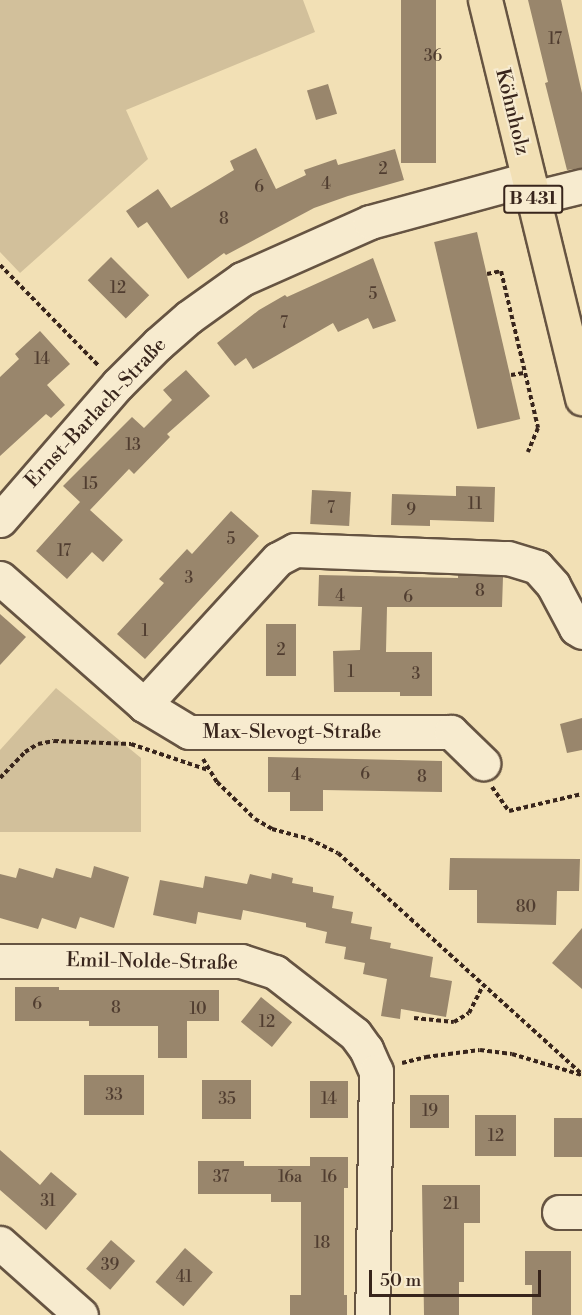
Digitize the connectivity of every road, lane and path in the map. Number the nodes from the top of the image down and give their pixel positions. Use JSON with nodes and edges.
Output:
{"nodes":[{"id":1,"x":485,"y":0,"type":"edge"},
{"id":2,"x":582,"y":186,"type":"edge"},
{"id":3,"x":531,"y":188,"type":"junction"},
{"id":4,"x":0,"y":265,"type":"edge"},
{"id":5,"x":487,"y":274,"type":"dead end"},
{"id":6,"x":524,"y":373,"type":"junction"},
{"id":7,"x":511,"y":375,"type":"dead end"},
{"id":8,"x":118,"y":384,"type":"junction"},
{"id":9,"x":582,"y":398,"type":"edge"},
{"id":10,"x":528,"y":452,"type":"dead end"},
{"id":11,"x":0,"y":520,"type":"edge"},
{"id":12,"x":0,"y":578,"type":"edge"},
{"id":13,"x":582,"y":632,"type":"edge"},
{"id":14,"x":144,"y":705,"type":"junction"},
{"id":15,"x":189,"y":732,"type":"junction"},
{"id":16,"x":483,"y":763,"type":"joint"},
{"id":17,"x":208,"y":770,"type":"junction"},
{"id":18,"x":0,"y":778,"type":"edge"},
{"id":19,"x":582,"y":794,"type":"edge"},
{"id":20,"x":0,"y":961,"type":"edge"},
{"id":21,"x":483,"y":986,"type":"junction"},
{"id":22,"x":414,"y":1018,"type":"dead end"},
{"id":23,"x":376,"y":1071,"type":"junction"},
{"id":24,"x":582,"y":1075,"type":"edge"},
{"id":25,"x":0,"y":1243,"type":"edge"},
{"id":26,"x":81,"y":1315,"type":"edge"},
{"id":27,"x":372,"y":1315,"type":"edge"}],
"edges":[{"from":1,"to":3,"type":"main road","name":"Köhnholz","number":"B 431"},
{"from":2,"to":3,"type":"street","name":"Ernst-Barlach-Straße"},
{"from":3,"to":8,"type":"street","name":"Ernst-Barlach-Straße"},
{"from":3,"to":9,"type":"main road","name":"Köhnholz","number":"B 431"},
{"from":4,"to":8,"type":"path"},
{"from":5,"to":6,"type":"path"},
{"from":6,"to":7,"type":"path"},
{"from":6,"to":10,"type":"path"},
{"from":8,"to":11,"type":"street","name":"Ernst-Barlach-Straße"},
{"from":12,"to":14,"type":"street","name":"Max-Slevogt-Straße"},
{"from":13,"to":14,"type":"street"},
{"from":14,"to":15,"type":"street","name":"Max-Slevogt-Straße"},
{"from":15,"to":16,"type":"street","name":"Max-Slevogt-Straße"},
{"from":15,"to":17,"type":"path"},
{"from":16,"to":19,"type":"path"},
{"from":17,"to":18,"type":"path"},
{"from":17,"to":21,"type":"path"},
{"from":20,"to":23,"type":"street","name":"Emil-Nolde-Straße"},
{"from":21,"to":22,"type":"path"},
{"from":21,"to":24,"type":"path"},
{"from":23,"to":24,"type":"path"},
{"from":23,"to":27,"type":"street","name":"Emil-Nolde-Straße"},
{"from":25,"to":26,"type":"street"}]}
